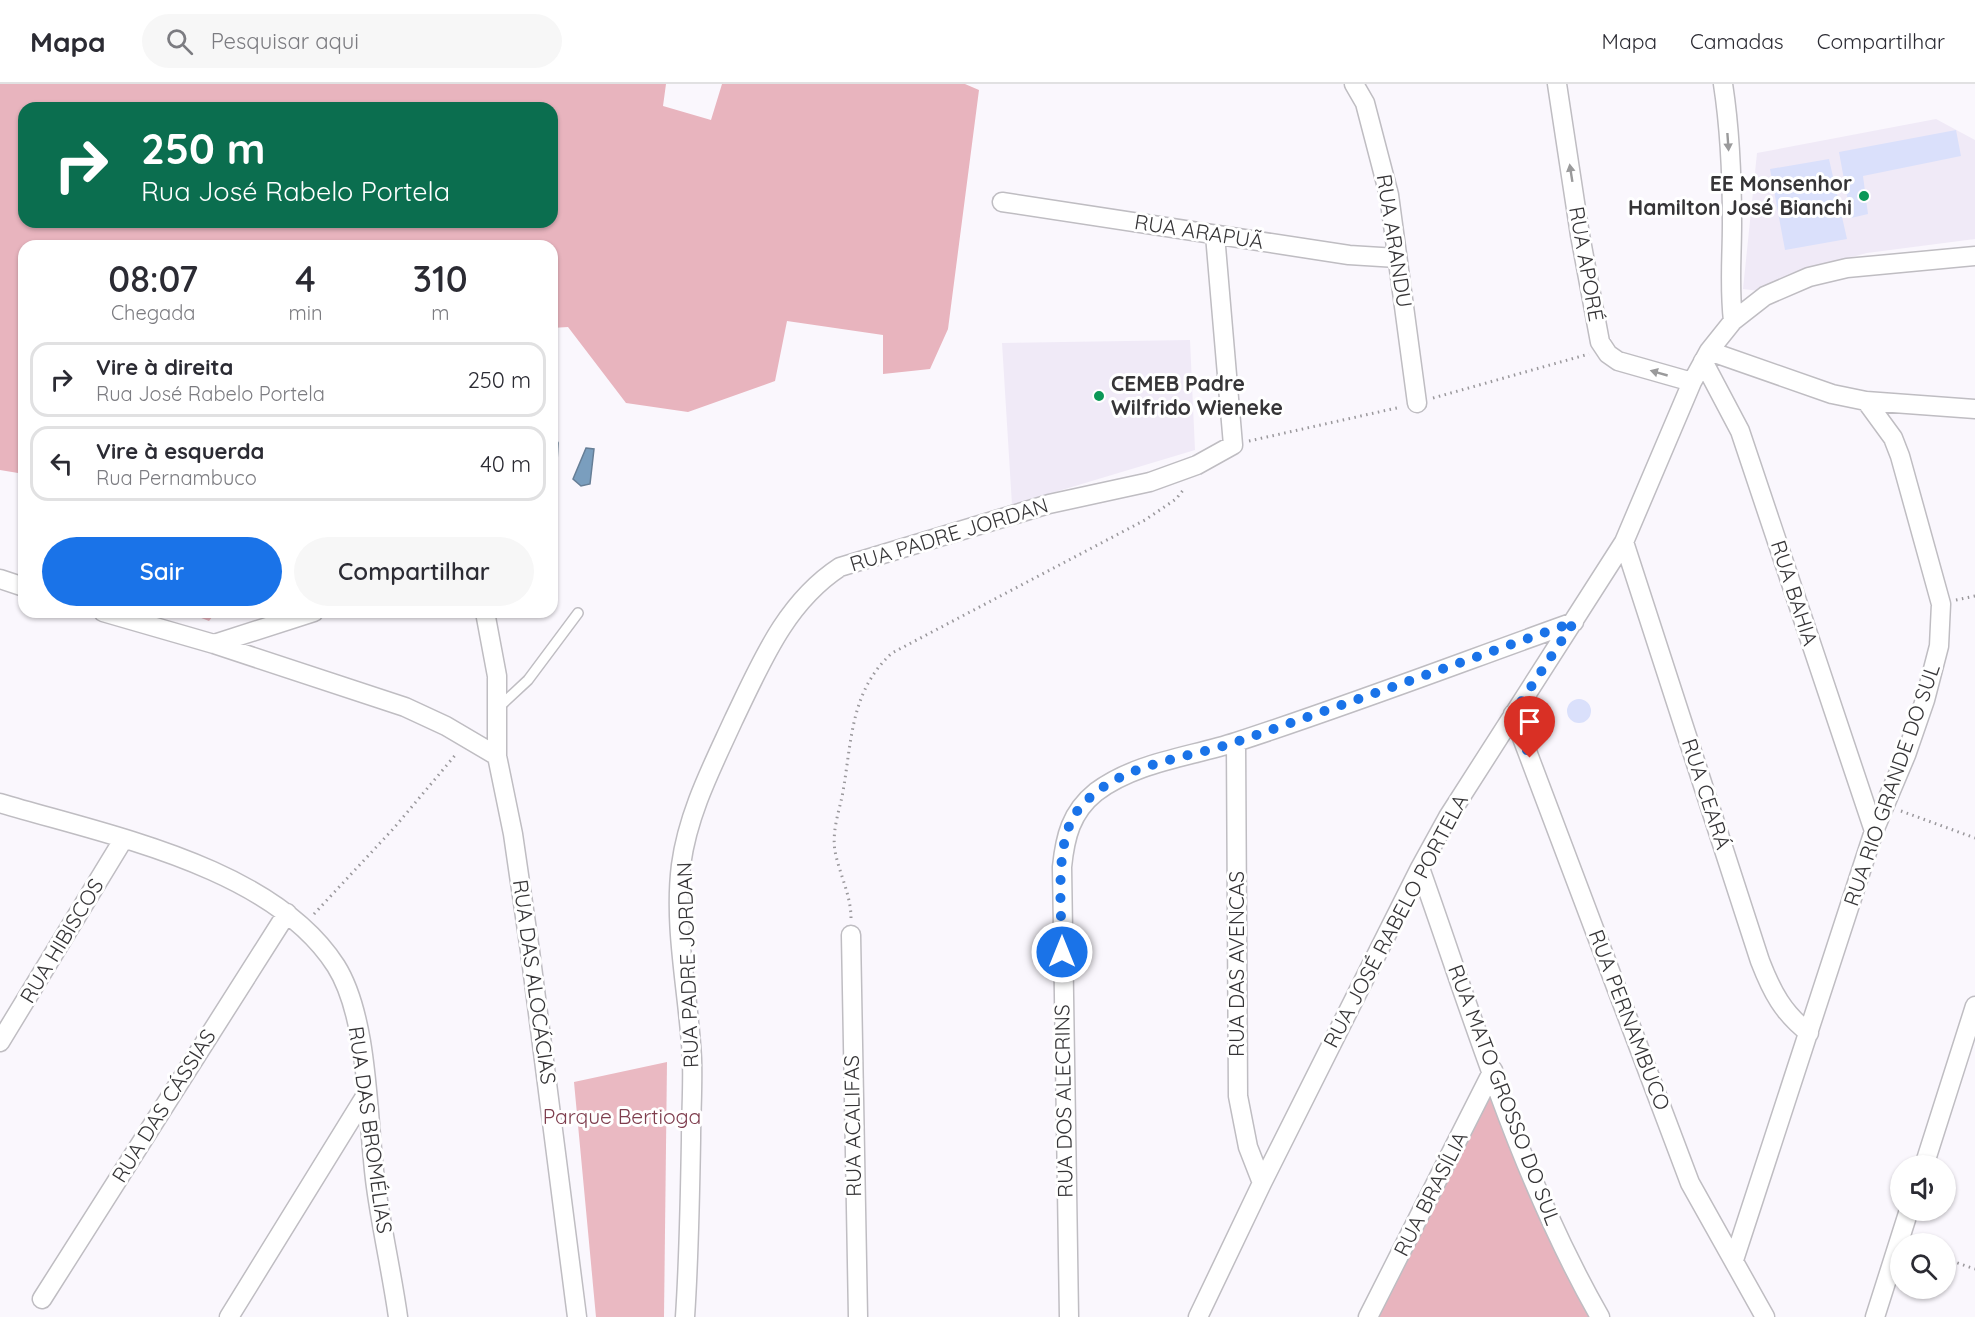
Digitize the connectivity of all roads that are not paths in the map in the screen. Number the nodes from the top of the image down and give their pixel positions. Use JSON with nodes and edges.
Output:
{"nodes":[{"id":1,"x":1354,"y":84,"type":"edge"},
{"id":2,"x":1557,"y":84,"type":"edge"},
{"id":3,"x":1724,"y":84,"type":"edge"},
{"id":4,"x":1002,"y":202,"type":"dead end"},
{"id":5,"x":1215,"y":235,"type":"junction"},
{"id":6,"x":1975,"y":256,"type":"edge"},
{"id":7,"x":1397,"y":258,"type":"junction"},
{"id":8,"x":1732,"y":321,"type":"junction"},
{"id":9,"x":1706,"y":356,"type":"junction"},
{"id":10,"x":1692,"y":382,"type":"junction"},
{"id":11,"x":1866,"y":401,"type":"junction"},
{"id":12,"x":1417,"y":403,"type":"dead end"},
{"id":13,"x":1975,"y":409,"type":"edge"},
{"id":14,"x":1624,"y":542,"type":"junction"},
{"id":15,"x":0,"y":579,"type":"edge"},
{"id":16,"x":18,"y":585,"type":"edge"},
{"id":17,"x":578,"y":613,"type":"dead end"},
{"id":18,"x":124,"y":618,"type":"edge"},
{"id":19,"x":295,"y":618,"type":"edge"},
{"id":20,"x":486,"y":618,"type":"edge"},
{"id":21,"x":1574,"y":622,"type":"junction"},
{"id":22,"x":214,"y":644,"type":"junction"},
{"id":23,"x":497,"y":709,"type":"junction"},
{"id":24,"x":1513,"y":714,"type":"junction"},
{"id":25,"x":1236,"y":742,"type":"junction"},
{"id":26,"x":497,"y":756,"type":"junction"},
{"id":27,"x":0,"y":803,"type":"edge"},
{"id":28,"x":1874,"y":831,"type":"junction"},
{"id":29,"x":123,"y":840,"type":"junction"},
{"id":30,"x":1420,"y":868,"type":"junction"},
{"id":31,"x":287,"y":913,"type":"junction"},
{"id":32,"x":851,"y":935,"type":"road end"},
{"id":33,"x":1975,"y":1006,"type":"edge"},
{"id":34,"x":1809,"y":1033,"type":"junction"},
{"id":35,"x":0,"y":1042,"type":"edge"},
{"id":36,"x":1493,"y":1070,"type":"junction"},
{"id":37,"x":366,"y":1095,"type":"junction"},
{"id":38,"x":1928,"y":1155,"type":"edge"},
{"id":39,"x":1262,"y":1183,"type":"junction"},
{"id":40,"x":1906,"y":1221,"type":"edge"},
{"id":41,"x":1734,"y":1260,"type":"junction"},
{"id":42,"x":42,"y":1299,"type":"dead end"},
{"id":43,"x":229,"y":1317,"type":"edge"},
{"id":44,"x":398,"y":1317,"type":"edge"},
{"id":45,"x":577,"y":1317,"type":"edge"},
{"id":46,"x":685,"y":1317,"type":"edge"},
{"id":47,"x":858,"y":1317,"type":"edge"},
{"id":48,"x":1069,"y":1317,"type":"edge"},
{"id":49,"x":1198,"y":1317,"type":"edge"},
{"id":50,"x":1368,"y":1317,"type":"edge"},
{"id":51,"x":1600,"y":1317,"type":"edge"},
{"id":52,"x":1764,"y":1317,"type":"edge"},
{"id":53,"x":1875,"y":1317,"type":"edge"}],
"edges":[{"from":1,"to":7,"type":"street","name":"RUA ARANDU"},
{"from":10,"to":2,"type":"street","name":"RUA APORÉ","one_way":true},
{"from":3,"to":8,"type":"street","one_way":true},
{"from":4,"to":5,"type":"street","name":"RUA ARAPUÃ"},
{"from":5,"to":7,"type":"street","name":"RUA ARAPUÃ"},
{"from":5,"to":46,"type":"street","name":"RUA PADRE JORDAN"},
{"from":6,"to":8,"type":"street","name":"RUA JOSÉ RABELO PORTELA"},
{"from":7,"to":12,"type":"street","name":"RUA ARANDU"},
{"from":8,"to":9,"type":"street","name":"RUA JOSÉ RABELO PORTELA"},
{"from":9,"to":10,"type":"street","name":"RUA JOSÉ RABELO PORTELA"},
{"from":9,"to":11,"type":"street"},
{"from":9,"to":28,"type":"street","name":"RUA BAHIA"},
{"from":10,"to":14,"type":"street","name":"RUA JOSÉ RABELO PORTELA"},
{"from":11,"to":13,"type":"street"},
{"from":11,"to":28,"type":"street","name":"RUA RIO GRANDE DO SUL"},
{"from":14,"to":21,"type":"street","name":"RUA JOSÉ RABELO PORTELA"},
{"from":14,"to":34,"type":"street","name":"RUA CEARÁ"},
{"from":15,"to":16,"type":"street"},
{"from":17,"to":23,"type":"lane"},
{"from":18,"to":22,"type":"street"},
{"from":19,"to":22,"type":"street"},
{"from":20,"to":23,"type":"street"},
{"from":21,"to":24,"type":"street","name":"RUA JOSÉ RABELO PORTELA"},
{"from":21,"to":25,"type":"street","name":"RUA DOS ALECRINS"},
{"from":22,"to":26,"type":"street"},
{"from":23,"to":26,"type":"street"},
{"from":24,"to":30,"type":"street","name":"RUA JOSÉ RABELO PORTELA"},
{"from":24,"to":41,"type":"street","name":"RUA PERNAMBUCO"},
{"from":25,"to":39,"type":"street","name":"RUA DAS AVENCAS"},
{"from":25,"to":48,"type":"street","name":"RUA DOS ALECRINS"},
{"from":26,"to":45,"type":"street","name":"RUA DAS ALOCÁCIAS"},
{"from":27,"to":29,"type":"street","name":"RUA DAS BROMÉLIAS"},
{"from":28,"to":34,"type":"street","name":"RUA RIO GRANDE DO SUL"},
{"from":29,"to":31,"type":"street","name":"RUA DAS BROMÉLIAS"},
{"from":29,"to":35,"type":"street","name":"RUA HIBISCOS"},
{"from":30,"to":36,"type":"street","name":"RUA MATO GROSSO DO SUL"},
{"from":30,"to":39,"type":"street","name":"RUA JOSÉ RABELO PORTELA"},
{"from":31,"to":37,"type":"street","name":"RUA DAS BROMÉLIAS"},
{"from":31,"to":42,"type":"street","name":"RUA DAS CÁSSIAS"},
{"from":32,"to":47,"type":"street","name":"RUA ACALIFAS"},
{"from":33,"to":38,"type":"street"},
{"from":34,"to":41,"type":"street","name":"RUA RIO GRANDE DO SUL"},
{"from":36,"to":50,"type":"street","name":"RUA BRASÍLIA"},
{"from":36,"to":51,"type":"street","name":"RUA MATO GROSSO DO SUL"},
{"from":37,"to":43,"type":"street"},
{"from":37,"to":44,"type":"street","name":"RUA DAS BROMÉLIAS"},
{"from":39,"to":49,"type":"street","name":"RUA JOSÉ RABELO PORTELA"},
{"from":40,"to":53,"type":"street"},
{"from":41,"to":52,"type":"street","name":"RUA PERNAMBUCO"}]}
